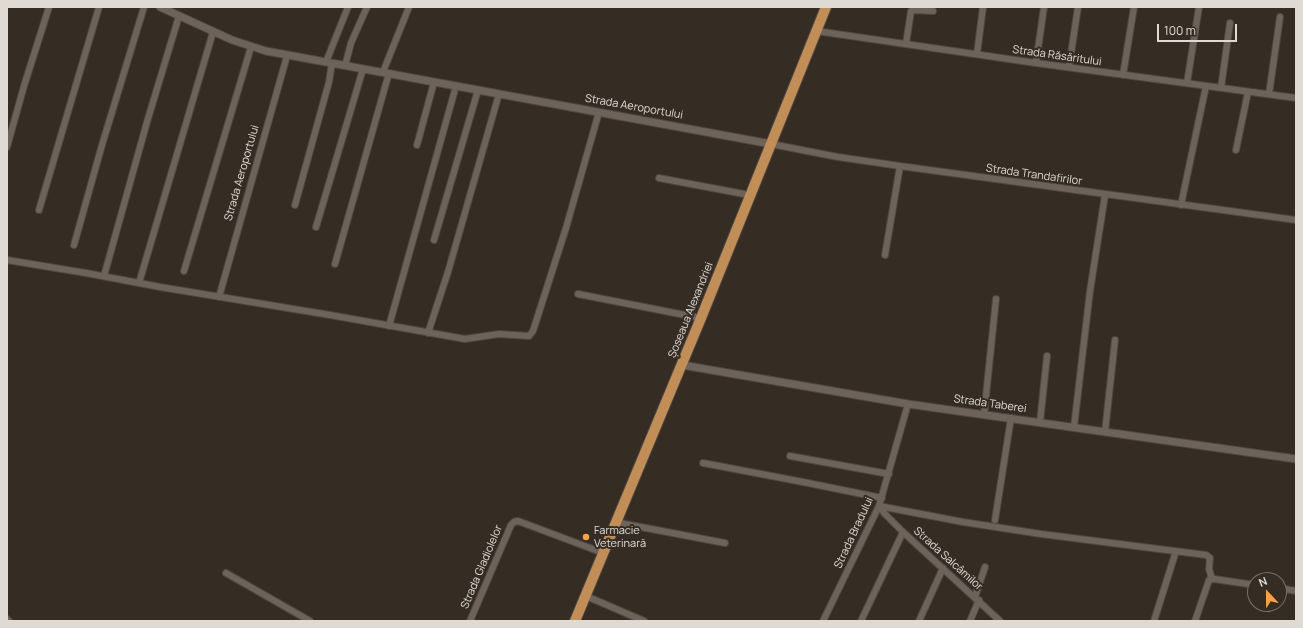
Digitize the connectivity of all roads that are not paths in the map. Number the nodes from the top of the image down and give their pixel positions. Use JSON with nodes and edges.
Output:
{"nodes":[{"id":1,"x":49,"y":7,"type":"edge"},
{"id":2,"x":99,"y":7,"type":"edge"},
{"id":3,"x":144,"y":7,"type":"edge"},
{"id":4,"x":160,"y":7,"type":"edge"},
{"id":5,"x":348,"y":7,"type":"edge"},
{"id":6,"x":367,"y":7,"type":"edge"},
{"id":7,"x":409,"y":7,"type":"edge"},
{"id":8,"x":819,"y":7,"type":"edge"},
{"id":9,"x":826,"y":7,"type":"edge"},
{"id":10,"x":983,"y":7,"type":"edge"},
{"id":11,"x":1044,"y":7,"type":"edge"},
{"id":12,"x":1078,"y":7,"type":"edge"},
{"id":13,"x":1134,"y":7,"type":"edge"},
{"id":14,"x":1199,"y":7,"type":"edge"},
{"id":15,"x":933,"y":11,"type":"dead end"},
{"id":16,"x":179,"y":16,"type":"junction"},
{"id":17,"x":1280,"y":17,"type":"dead end"},
{"id":18,"x":1230,"y":23,"type":"dead end"},
{"id":19,"x":816,"y":30,"type":"junction"},
{"id":20,"x":212,"y":32,"type":"junction"},
{"id":21,"x":906,"y":44,"type":"junction"},
{"id":22,"x":251,"y":47,"type":"junction"},
{"id":23,"x":977,"y":54,"type":"junction"},
{"id":24,"x":288,"y":56,"type":"junction"},
{"id":25,"x":329,"y":63,"type":"junction"},
{"id":26,"x":1036,"y":63,"type":"junction"},
{"id":27,"x":345,"y":66,"type":"junction"},
{"id":28,"x":1069,"y":67,"type":"junction"},
{"id":29,"x":363,"y":69,"type":"junction"},
{"id":30,"x":386,"y":73,"type":"junction"},
{"id":31,"x":1123,"y":75,"type":"junction"},
{"id":32,"x":434,"y":82,"type":"junction"},
{"id":33,"x":1187,"y":83,"type":"junction"},
{"id":34,"x":456,"y":86,"type":"junction"},
{"id":35,"x":1206,"y":86,"type":"junction"},
{"id":36,"x":1221,"y":88,"type":"junction"},
{"id":37,"x":478,"y":90,"type":"junction"},
{"id":38,"x":1248,"y":92,"type":"junction"},
{"id":39,"x":500,"y":94,"type":"junction"},
{"id":40,"x":1269,"y":94,"type":"junction"},
{"id":41,"x":1296,"y":98,"type":"edge"},
{"id":42,"x":600,"y":112,"type":"junction"},
{"id":43,"x":768,"y":143,"type":"junction"},
{"id":44,"x":417,"y":145,"type":"dead end"},
{"id":45,"x":7,"y":147,"type":"edge"},
{"id":46,"x":1236,"y":150,"type":"dead end"},
{"id":47,"x":900,"y":166,"type":"junction"},
{"id":48,"x":659,"y":178,"type":"dead end"},
{"id":49,"x":744,"y":194,"type":"junction"},
{"id":50,"x":1105,"y":195,"type":"junction"},
{"id":51,"x":295,"y":205,"type":"dead end"},
{"id":52,"x":1181,"y":205,"type":"junction"},
{"id":53,"x":39,"y":210,"type":"dead end"},
{"id":54,"x":1296,"y":220,"type":"edge"},
{"id":55,"x":316,"y":227,"type":"dead end"},
{"id":56,"x":434,"y":240,"type":"dead end"},
{"id":57,"x":74,"y":245,"type":"dead end"},
{"id":58,"x":885,"y":255,"type":"dead end"},
{"id":59,"x":7,"y":260,"type":"edge"},
{"id":60,"x":335,"y":264,"type":"dead end"},
{"id":61,"x":184,"y":271,"type":"dead end"},
{"id":62,"x":104,"y":276,"type":"junction"},
{"id":63,"x":139,"y":283,"type":"junction"},
{"id":64,"x":578,"y":294,"type":"dead end"},
{"id":65,"x":219,"y":297,"type":"junction"},
{"id":66,"x":996,"y":299,"type":"dead end"},
{"id":67,"x":999,"y":309,"type":"dead end"},
{"id":68,"x":695,"y":317,"type":"junction"},
{"id":69,"x":389,"y":326,"type":"junction"},
{"id":70,"x":428,"y":333,"type":"junction"},
{"id":71,"x":1115,"y":340,"type":"dead end"},
{"id":72,"x":1047,"y":356,"type":"dead end"},
{"id":73,"x":682,"y":364,"type":"junction"},
{"id":74,"x":908,"y":404,"type":"junction"},
{"id":75,"x":986,"y":415,"type":"junction"},
{"id":76,"x":1011,"y":418,"type":"junction"},
{"id":77,"x":1040,"y":422,"type":"junction"},
{"id":78,"x":1074,"y":427,"type":"junction"},
{"id":79,"x":1105,"y":432,"type":"junction"},
{"id":80,"x":790,"y":456,"type":"dead end"},
{"id":81,"x":1296,"y":459,"type":"edge"},
{"id":82,"x":703,"y":463,"type":"dead end"},
{"id":83,"x":889,"y":474,"type":"junction"},
{"id":84,"x":882,"y":498,"type":"junction"},
{"id":85,"x":879,"y":506,"type":"junction"},
{"id":86,"x":995,"y":520,"type":"dead end"},
{"id":87,"x":617,"y":522,"type":"junction"},
{"id":88,"x":903,"y":532,"type":"junction"},
{"id":89,"x":725,"y":543,"type":"dead end"},
{"id":90,"x":598,"y":551,"type":"junction"},
{"id":91,"x":1176,"y":551,"type":"junction"},
{"id":92,"x":985,"y":567,"type":"dead end"},
{"id":93,"x":943,"y":568,"type":"junction"},
{"id":94,"x":226,"y":574,"type":"dead end"},
{"id":95,"x":1212,"y":579,"type":"junction"},
{"id":96,"x":1247,"y":584,"type":"edge"},
{"id":97,"x":586,"y":596,"type":"junction"},
{"id":98,"x":977,"y":598,"type":"junction"},
{"id":99,"x":310,"y":621,"type":"edge"},
{"id":100,"x":470,"y":621,"type":"edge"},
{"id":101,"x":570,"y":621,"type":"edge"},
{"id":102,"x":575,"y":621,"type":"edge"},
{"id":103,"x":644,"y":621,"type":"edge"},
{"id":104,"x":823,"y":621,"type":"edge"},
{"id":105,"x":861,"y":621,"type":"edge"},
{"id":106,"x":919,"y":621,"type":"edge"},
{"id":107,"x":970,"y":621,"type":"edge"},
{"id":108,"x":1000,"y":621,"type":"edge"},
{"id":109,"x":1154,"y":621,"type":"edge"},
{"id":110,"x":1196,"y":621,"type":"edge"}],
"edges":[{"from":1,"to":45,"type":"street"},
{"from":2,"to":53,"type":"street"},
{"from":3,"to":57,"type":"street"},
{"from":4,"to":16,"type":"street","name":"Strada Aeroportului"},
{"from":5,"to":25,"type":"street"},
{"from":6,"to":27,"type":"street"},
{"from":7,"to":30,"type":"street"},
{"from":8,"to":43,"type":"highway","name":"Șoseaua Alexandriei"},
{"from":9,"to":19,"type":"highway","name":"Șoseaua Alexandriei"},
{"from":10,"to":23,"type":"street"},
{"from":11,"to":26,"type":"street"},
{"from":12,"to":28,"type":"street"},
{"from":13,"to":31,"type":"street"},
{"from":14,"to":33,"type":"street"},
{"from":15,"to":21,"type":"street"},
{"from":16,"to":20,"type":"street","name":"Strada Aeroportului"},
{"from":16,"to":62,"type":"street"},
{"from":17,"to":40,"type":"street"},
{"from":18,"to":36,"type":"street"},
{"from":19,"to":21,"type":"street","name":"Strada Răsăritului"},
{"from":19,"to":43,"type":"highway","name":"Șoseaua Alexandriei"},
{"from":20,"to":22,"type":"street","name":"Strada Aeroportului"},
{"from":20,"to":63,"type":"street"},
{"from":21,"to":23,"type":"street","name":"Strada Răsăritului"},
{"from":22,"to":24,"type":"street","name":"Strada Aeroportului"},
{"from":22,"to":61,"type":"street"},
{"from":23,"to":26,"type":"street","name":"Strada Răsăritului"},
{"from":24,"to":25,"type":"street","name":"Strada Aeroportului"},
{"from":24,"to":65,"type":"street","name":"Strada Aeroportului"},
{"from":25,"to":27,"type":"street","name":"Strada Aeroportului"},
{"from":25,"to":51,"type":"street"},
{"from":26,"to":28,"type":"street","name":"Strada Răsăritului"},
{"from":27,"to":29,"type":"street","name":"Strada Aeroportului"},
{"from":28,"to":31,"type":"street","name":"Strada Răsăritului"},
{"from":29,"to":30,"type":"street","name":"Strada Aeroportului"},
{"from":29,"to":55,"type":"street"},
{"from":30,"to":32,"type":"street","name":"Strada Aeroportului"},
{"from":30,"to":60,"type":"street"},
{"from":31,"to":33,"type":"street","name":"Strada Răsăritului"},
{"from":32,"to":34,"type":"street","name":"Strada Aeroportului"},
{"from":32,"to":44,"type":"street"},
{"from":33,"to":35,"type":"street","name":"Strada Răsăritului"},
{"from":34,"to":37,"type":"street","name":"Strada Aeroportului"},
{"from":34,"to":69,"type":"street"},
{"from":35,"to":36,"type":"street","name":"Strada Răsăritului"},
{"from":35,"to":52,"type":"street"},
{"from":36,"to":38,"type":"street","name":"Strada Răsăritului"},
{"from":37,"to":39,"type":"street","name":"Strada Aeroportului"},
{"from":37,"to":56,"type":"street"},
{"from":38,"to":40,"type":"street","name":"Strada Răsăritului"},
{"from":38,"to":46,"type":"street"},
{"from":39,"to":42,"type":"street","name":"Strada Aeroportului"},
{"from":39,"to":70,"type":"street"},
{"from":40,"to":41,"type":"street","name":"Strada Răsăritului"},
{"from":42,"to":43,"type":"street","name":"Strada Aeroportului"},
{"from":42,"to":70,"type":"street"},
{"from":43,"to":47,"type":"street","name":"Strada Trandafirilor"},
{"from":43,"to":49,"type":"highway","name":"Șoseaua Alexandriei"},
{"from":43,"to":73,"type":"highway","name":"Șoseaua Alexandriei"},
{"from":47,"to":50,"type":"street","name":"Strada Trandafirilor"},
{"from":47,"to":58,"type":"street"},
{"from":48,"to":49,"type":"street"},
{"from":49,"to":68,"type":"highway","name":"Șoseaua Alexandriei"},
{"from":50,"to":52,"type":"street","name":"Strada Trandafirilor"},
{"from":50,"to":78,"type":"street"},
{"from":52,"to":54,"type":"street","name":"Strada Trandafirilor"},
{"from":59,"to":62,"type":"street"},
{"from":62,"to":63,"type":"street"},
{"from":63,"to":65,"type":"street"},
{"from":64,"to":68,"type":"street"},
{"from":65,"to":69,"type":"street"},
{"from":66,"to":75,"type":"street"},
{"from":67,"to":75,"type":"street"},
{"from":68,"to":90,"type":"highway","name":"Șoseaua Alexandriei"},
{"from":69,"to":70,"type":"street"},
{"from":71,"to":79,"type":"street"},
{"from":72,"to":77,"type":"street"},
{"from":73,"to":74,"type":"street","name":"Strada Taberei"},
{"from":73,"to":87,"type":"highway","name":"Șoseaua Alexandriei"},
{"from":74,"to":75,"type":"street","name":"Strada Taberei"},
{"from":74,"to":83,"type":"street","name":"Strada Bradului"},
{"from":75,"to":76,"type":"street","name":"Strada Taberei"},
{"from":76,"to":77,"type":"street","name":"Strada Taberei"},
{"from":76,"to":86,"type":"street"},
{"from":77,"to":78,"type":"street","name":"Strada Taberei"},
{"from":78,"to":79,"type":"street","name":"Strada Taberei"},
{"from":79,"to":81,"type":"street","name":"Strada Taberei"},
{"from":80,"to":83,"type":"street"},
{"from":82,"to":84,"type":"street"},
{"from":83,"to":84,"type":"street","name":"Strada Bradului"},
{"from":84,"to":85,"type":"street","name":"Strada Bradului"},
{"from":85,"to":88,"type":"street","name":"Strada Salcâmilor"},
{"from":85,"to":91,"type":"street"},
{"from":85,"to":104,"type":"street","name":"Strada Bradului"},
{"from":87,"to":89,"type":"street"},
{"from":87,"to":97,"type":"highway","name":"Șoseaua Alexandriei"},
{"from":88,"to":93,"type":"street","name":"Strada Salcâmilor"},
{"from":88,"to":105,"type":"street","name":"Strada Salcâmilor"},
{"from":90,"to":100,"type":"street","name":"Strada Gladiolelor"},
{"from":90,"to":101,"type":"highway","name":"Șoseaua Alexandriei"},
{"from":91,"to":95,"type":"street"},
{"from":91,"to":109,"type":"street"},
{"from":92,"to":98,"type":"street"},
{"from":93,"to":98,"type":"street","name":"Strada Salcâmilor"},
{"from":93,"to":106,"type":"street"},
{"from":94,"to":99,"type":"street"},
{"from":95,"to":96,"type":"street"},
{"from":95,"to":110,"type":"street"},
{"from":97,"to":102,"type":"highway","name":"Șoseaua Alexandriei"},
{"from":97,"to":103,"type":"street"},
{"from":98,"to":107,"type":"street","name":"Strada Salcâmilor"},
{"from":98,"to":108,"type":"street","name":"Strada Salcâmilor"}]}
